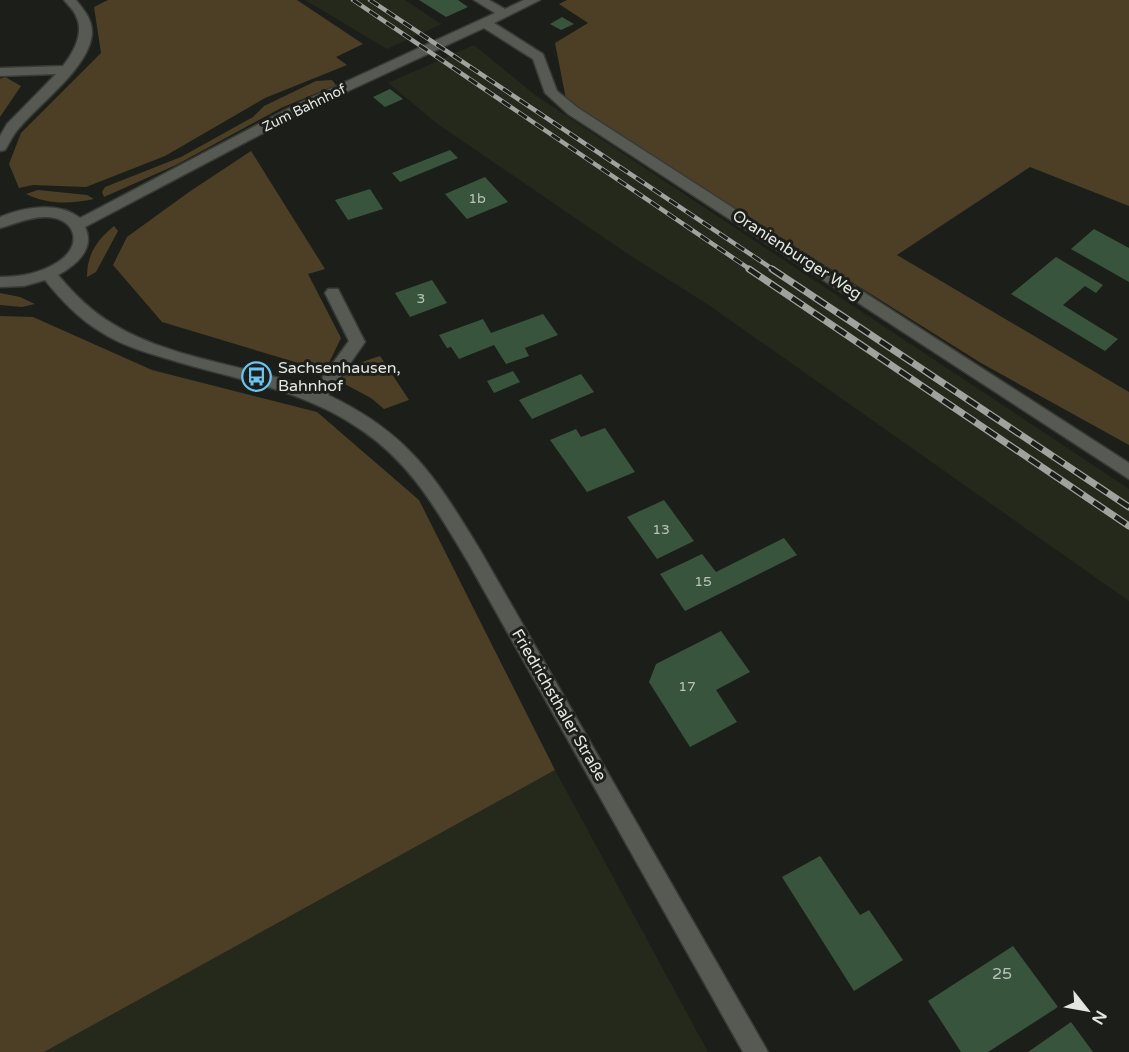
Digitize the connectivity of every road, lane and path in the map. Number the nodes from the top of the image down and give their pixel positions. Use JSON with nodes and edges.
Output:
{"nodes":[{"id":1,"x":69,"y":0,"type":"edge"},
{"id":2,"x":480,"y":0,"type":"edge"},
{"id":3,"x":534,"y":0,"type":"edge"},
{"id":4,"x":505,"y":14,"type":"junction"},
{"id":5,"x":485,"y":23,"type":"junction"},
{"id":6,"x":68,"y":70,"type":"junction"},
{"id":7,"x":0,"y":72,"type":"edge"},
{"id":8,"x":0,"y":147,"type":"edge"},
{"id":9,"x":2,"y":216,"type":"edge"},
{"id":10,"x":78,"y":225,"type":"junction"},
{"id":11,"x":49,"y":275,"type":"junction"},
{"id":12,"x":0,"y":282,"type":"edge"},
{"id":13,"x":333,"y":293,"type":"dead end"},
{"id":14,"x":318,"y":397,"type":"junction"},
{"id":15,"x":1129,"y":472,"type":"edge"},
{"id":16,"x":756,"y":1052,"type":"edge"}],
"edges":[{"from":1,"to":6,"type":"street"},
{"from":2,"to":4,"type":"street"},
{"from":3,"to":4,"type":"street","name":"Zum Bahnhof"},
{"from":4,"to":5,"type":"street","name":"Zum Bahnhof"},
{"from":5,"to":10,"type":"street","name":"Zum Bahnhof"},
{"from":5,"to":15,"type":"street","name":"Oranienburger Weg"},
{"from":6,"to":7,"type":"street"},
{"from":6,"to":8,"type":"street"},
{"from":9,"to":10,"type":"street"},
{"from":10,"to":11,"type":"street"},
{"from":11,"to":12,"type":"street"},
{"from":11,"to":14,"type":"street","name":"Friedrichsthaler Straße"},
{"from":13,"to":14,"type":"street"},
{"from":14,"to":16,"type":"street","name":"Friedrichsthaler Straße"}]}
